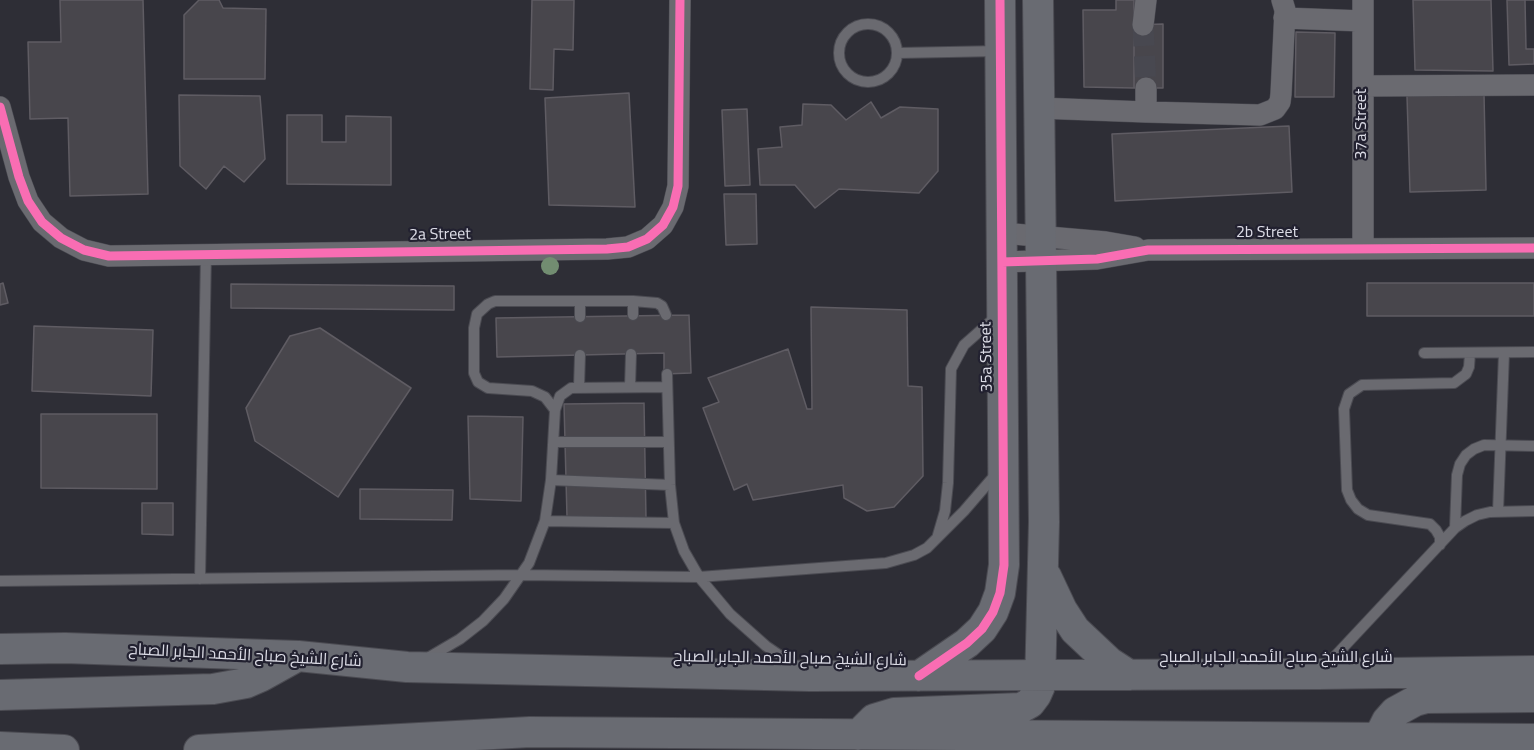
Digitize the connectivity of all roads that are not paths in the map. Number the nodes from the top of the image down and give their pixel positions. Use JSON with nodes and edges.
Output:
{"nodes":[{"id":1,"x":680,"y":0,"type":"edge"},
{"id":2,"x":1000,"y":0,"type":"edge"},
{"id":3,"x":1038,"y":0,"type":"edge"},
{"id":4,"x":1146,"y":0,"type":"edge"},
{"id":5,"x":1283,"y":9,"type":"edge"},
{"id":6,"x":1363,"y":10,"type":"edge"},
{"id":7,"x":1143,"y":25,"type":"tunnel mouth"},
{"id":8,"x":1001,"y":51,"type":"junction"},
{"id":9,"x":898,"y":53,"type":"junction"},
{"id":10,"x":1534,"y":85,"type":"edge"},
{"id":11,"x":1363,"y":86,"type":"junction"},
{"id":12,"x":1146,"y":88,"type":"tunnel mouth"},
{"id":13,"x":0,"y":107,"type":"edge"},
{"id":14,"x":1038,"y":108,"type":"junction"},
{"id":15,"x":1146,"y":112,"type":"junction"},
{"id":16,"x":1002,"y":247,"type":"junction"},
{"id":17,"x":1534,"y":248,"type":"edge"},
{"id":18,"x":1039,"y":249,"type":"junction"},
{"id":19,"x":1363,"y":249,"type":"junction"},
{"id":20,"x":206,"y":254,"type":"junction"},
{"id":21,"x":580,"y":301,"type":"junction"},
{"id":22,"x":633,"y":301,"type":"junction"},
{"id":23,"x":1002,"y":311,"type":"junction"},
{"id":24,"x":633,"y":315,"type":"dead end"},
{"id":25,"x":666,"y":315,"type":"dead end"},
{"id":26,"x":580,"y":317,"type":"dead end"},
{"id":27,"x":1534,"y":352,"type":"edge"},
{"id":28,"x":1424,"y":353,"type":"dead end"},
{"id":29,"x":1470,"y":353,"type":"junction"},
{"id":30,"x":1504,"y":353,"type":"junction"},
{"id":31,"x":631,"y":354,"type":"dead end"},
{"id":32,"x":579,"y":355,"type":"dead end"},
{"id":33,"x":667,"y":374,"type":"dead end"},
{"id":34,"x":579,"y":387,"type":"junction"},
{"id":35,"x":630,"y":387,"type":"junction"},
{"id":36,"x":667,"y":387,"type":"junction"},
{"id":37,"x":555,"y":410,"type":"junction"},
{"id":38,"x":554,"y":442,"type":"junction"},
{"id":39,"x":668,"y":442,"type":"junction"},
{"id":40,"x":1500,"y":445,"type":"junction"},
{"id":41,"x":1534,"y":446,"type":"edge"},
{"id":42,"x":1004,"y":466,"type":"junction"},
{"id":43,"x":551,"y":480,"type":"junction"},
{"id":44,"x":670,"y":485,"type":"junction"},
{"id":45,"x":1534,"y":511,"type":"edge"},
{"id":46,"x":1498,"y":512,"type":"junction"},
{"id":47,"x":545,"y":521,"type":"junction"},
{"id":48,"x":674,"y":523,"type":"junction"},
{"id":49,"x":1455,"y":528,"type":"junction"},
{"id":50,"x":937,"y":537,"type":"junction"},
{"id":51,"x":1440,"y":545,"type":"junction"},
{"id":52,"x":1043,"y":567,"type":"junction"},
{"id":53,"x":521,"y":575,"type":"junction"},
{"id":54,"x":699,"y":577,"type":"junction"},
{"id":55,"x":201,"y":579,"type":"junction"},
{"id":56,"x":0,"y":581,"type":"edge"},
{"id":57,"x":0,"y":630,"type":"edge"},
{"id":58,"x":65,"y":648,"type":"junction"},
{"id":59,"x":0,"y":649,"type":"edge"},
{"id":60,"x":298,"y":656,"type":"junction"},
{"id":61,"x":407,"y":667,"type":"junction"},
{"id":62,"x":1534,"y":671,"type":"edge"},
{"id":63,"x":1318,"y":674,"type":"junction"},
{"id":64,"x":1040,"y":675,"type":"junction"},
{"id":65,"x":1129,"y":675,"type":"junction"},
{"id":66,"x":810,"y":676,"type":"junction"},
{"id":67,"x":919,"y":676,"type":"junction"},
{"id":68,"x":0,"y":695,"type":"edge"},
{"id":69,"x":1534,"y":697,"type":"edge"},
{"id":70,"x":1534,"y":739,"type":"edge"},
{"id":71,"x":853,"y":740,"type":"edge"},
{"id":72,"x":1222,"y":744,"type":"edge"},
{"id":73,"x":1378,"y":745,"type":"edge"},
{"id":74,"x":0,"y":747,"type":"edge"},
{"id":75,"x":64,"y":750,"type":"edge"},
{"id":76,"x":199,"y":750,"type":"edge"}],
"edges":[{"from":1,"to":20,"type":"street","name":"2a Street"},
{"from":2,"to":8,"type":"main road","name":"35a Street"},
{"from":3,"to":14,"type":"main road"},
{"from":4,"to":7,"type":"street"},
{"from":5,"to":6,"type":"street"},
{"from":5,"to":15,"type":"street"},
{"from":6,"to":11,"type":"street","name":"37a Street"},
{"from":8,"to":9,"type":"lane"},
{"from":8,"to":16,"type":"main road","name":"35a Street"},
{"from":9,"to":9,"type":"lane"},
{"from":10,"to":11,"type":"street"},
{"from":11,"to":19,"type":"street","name":"37a Street"},
{"from":12,"to":15,"type":"street"},
{"from":13,"to":20,"type":"street","name":"2a Street"},
{"from":14,"to":15,"type":"street"},
{"from":14,"to":18,"type":"main road"},
{"from":16,"to":18,"type":"street","name":"2b Street"},
{"from":16,"to":18,"type":"street","name":"2b Street"},
{"from":16,"to":23,"type":"main road","name":"35a Street"},
{"from":17,"to":19,"type":"street","name":"2b Street"},
{"from":18,"to":19,"type":"street","name":"2b Street"},
{"from":18,"to":52,"type":"main road"},
{"from":20,"to":55,"type":"lane"},
{"from":21,"to":22,"type":"lane"},
{"from":21,"to":26,"type":"lane"},
{"from":21,"to":37,"type":"lane"},
{"from":22,"to":24,"type":"lane"},
{"from":22,"to":25,"type":"lane"},
{"from":23,"to":42,"type":"main road","name":"35a Street"},
{"from":23,"to":50,"type":"lane"},
{"from":27,"to":30,"type":"lane"},
{"from":28,"to":29,"type":"lane"},
{"from":29,"to":30,"type":"lane"},
{"from":29,"to":51,"type":"lane"},
{"from":30,"to":40,"type":"lane"},
{"from":31,"to":35,"type":"lane"},
{"from":32,"to":34,"type":"lane"},
{"from":33,"to":36,"type":"lane"},
{"from":34,"to":35,"type":"lane"},
{"from":34,"to":37,"type":"lane"},
{"from":35,"to":36,"type":"lane"},
{"from":36,"to":39,"type":"lane"},
{"from":37,"to":38,"type":"lane"},
{"from":38,"to":39,"type":"lane"},
{"from":38,"to":43,"type":"lane"},
{"from":39,"to":44,"type":"lane"},
{"from":40,"to":41,"type":"lane"},
{"from":40,"to":46,"type":"lane"},
{"from":40,"to":49,"type":"lane"},
{"from":42,"to":50,"type":"lane"},
{"from":42,"to":67,"type":"main road","name":"35a Street"},
{"from":43,"to":44,"type":"lane"},
{"from":43,"to":47,"type":"lane"},
{"from":44,"to":48,"type":"lane"},
{"from":45,"to":46,"type":"lane"},
{"from":46,"to":49,"type":"lane"},
{"from":47,"to":48,"type":"lane"},
{"from":47,"to":53,"type":"lane"},
{"from":48,"to":54,"type":"lane"},
{"from":49,"to":51,"type":"lane"},
{"from":50,"to":54,"type":"lane"},
{"from":51,"to":63,"type":"lane"},
{"from":52,"to":64,"type":"main road"},
{"from":52,"to":65,"type":"main road"},
{"from":53,"to":54,"type":"lane"},
{"from":53,"to":55,"type":"lane"},
{"from":53,"to":61,"type":"lane"},
{"from":54,"to":66,"type":"lane"},
{"from":55,"to":56,"type":"lane"},
{"from":57,"to":58,"type":"main road"},
{"from":58,"to":59,"type":"main road","name":"شارع الشيخ صباح الأحمد الجابر الصباح"},
{"from":58,"to":60,"type":"main road","name":"شارع الشيخ صباح الأحمد الجابر الصباح"},
{"from":60,"to":61,"type":"main road","name":"شارع الشيخ صباح الأحمد الجابر الصباح"},
{"from":60,"to":68,"type":"main road"},
{"from":61,"to":66,"type":"main road","name":"شارع الشيخ صباح الأحمد الجابر الصباح"},
{"from":62,"to":63,"type":"main road","name":"شارع الشيخ صباح الأحمد الجابر الصباح"},
{"from":63,"to":65,"type":"main road","name":"شارع الشيخ صباح الأحمد الجابر الصباح"},
{"from":64,"to":65,"type":"main road","name":"شارع الشيخ صباح الأحمد الجابر الصباح"},
{"from":64,"to":67,"type":"main road","name":"شارع الشيخ صباح الأحمد الجابر الصباح"},
{"from":64,"to":71,"type":"main road"},
{"from":66,"to":67,"type":"main road","name":"شارع الشيخ صباح الأحمد الجابر الصباح"},
{"from":69,"to":73,"type":"main road"},
{"from":70,"to":73,"type":"main road"},
{"from":71,"to":72,"type":"main road"},
{"from":71,"to":76,"type":"main road"},
{"from":72,"to":73,"type":"main road"},
{"from":74,"to":75,"type":"main road"}]}
